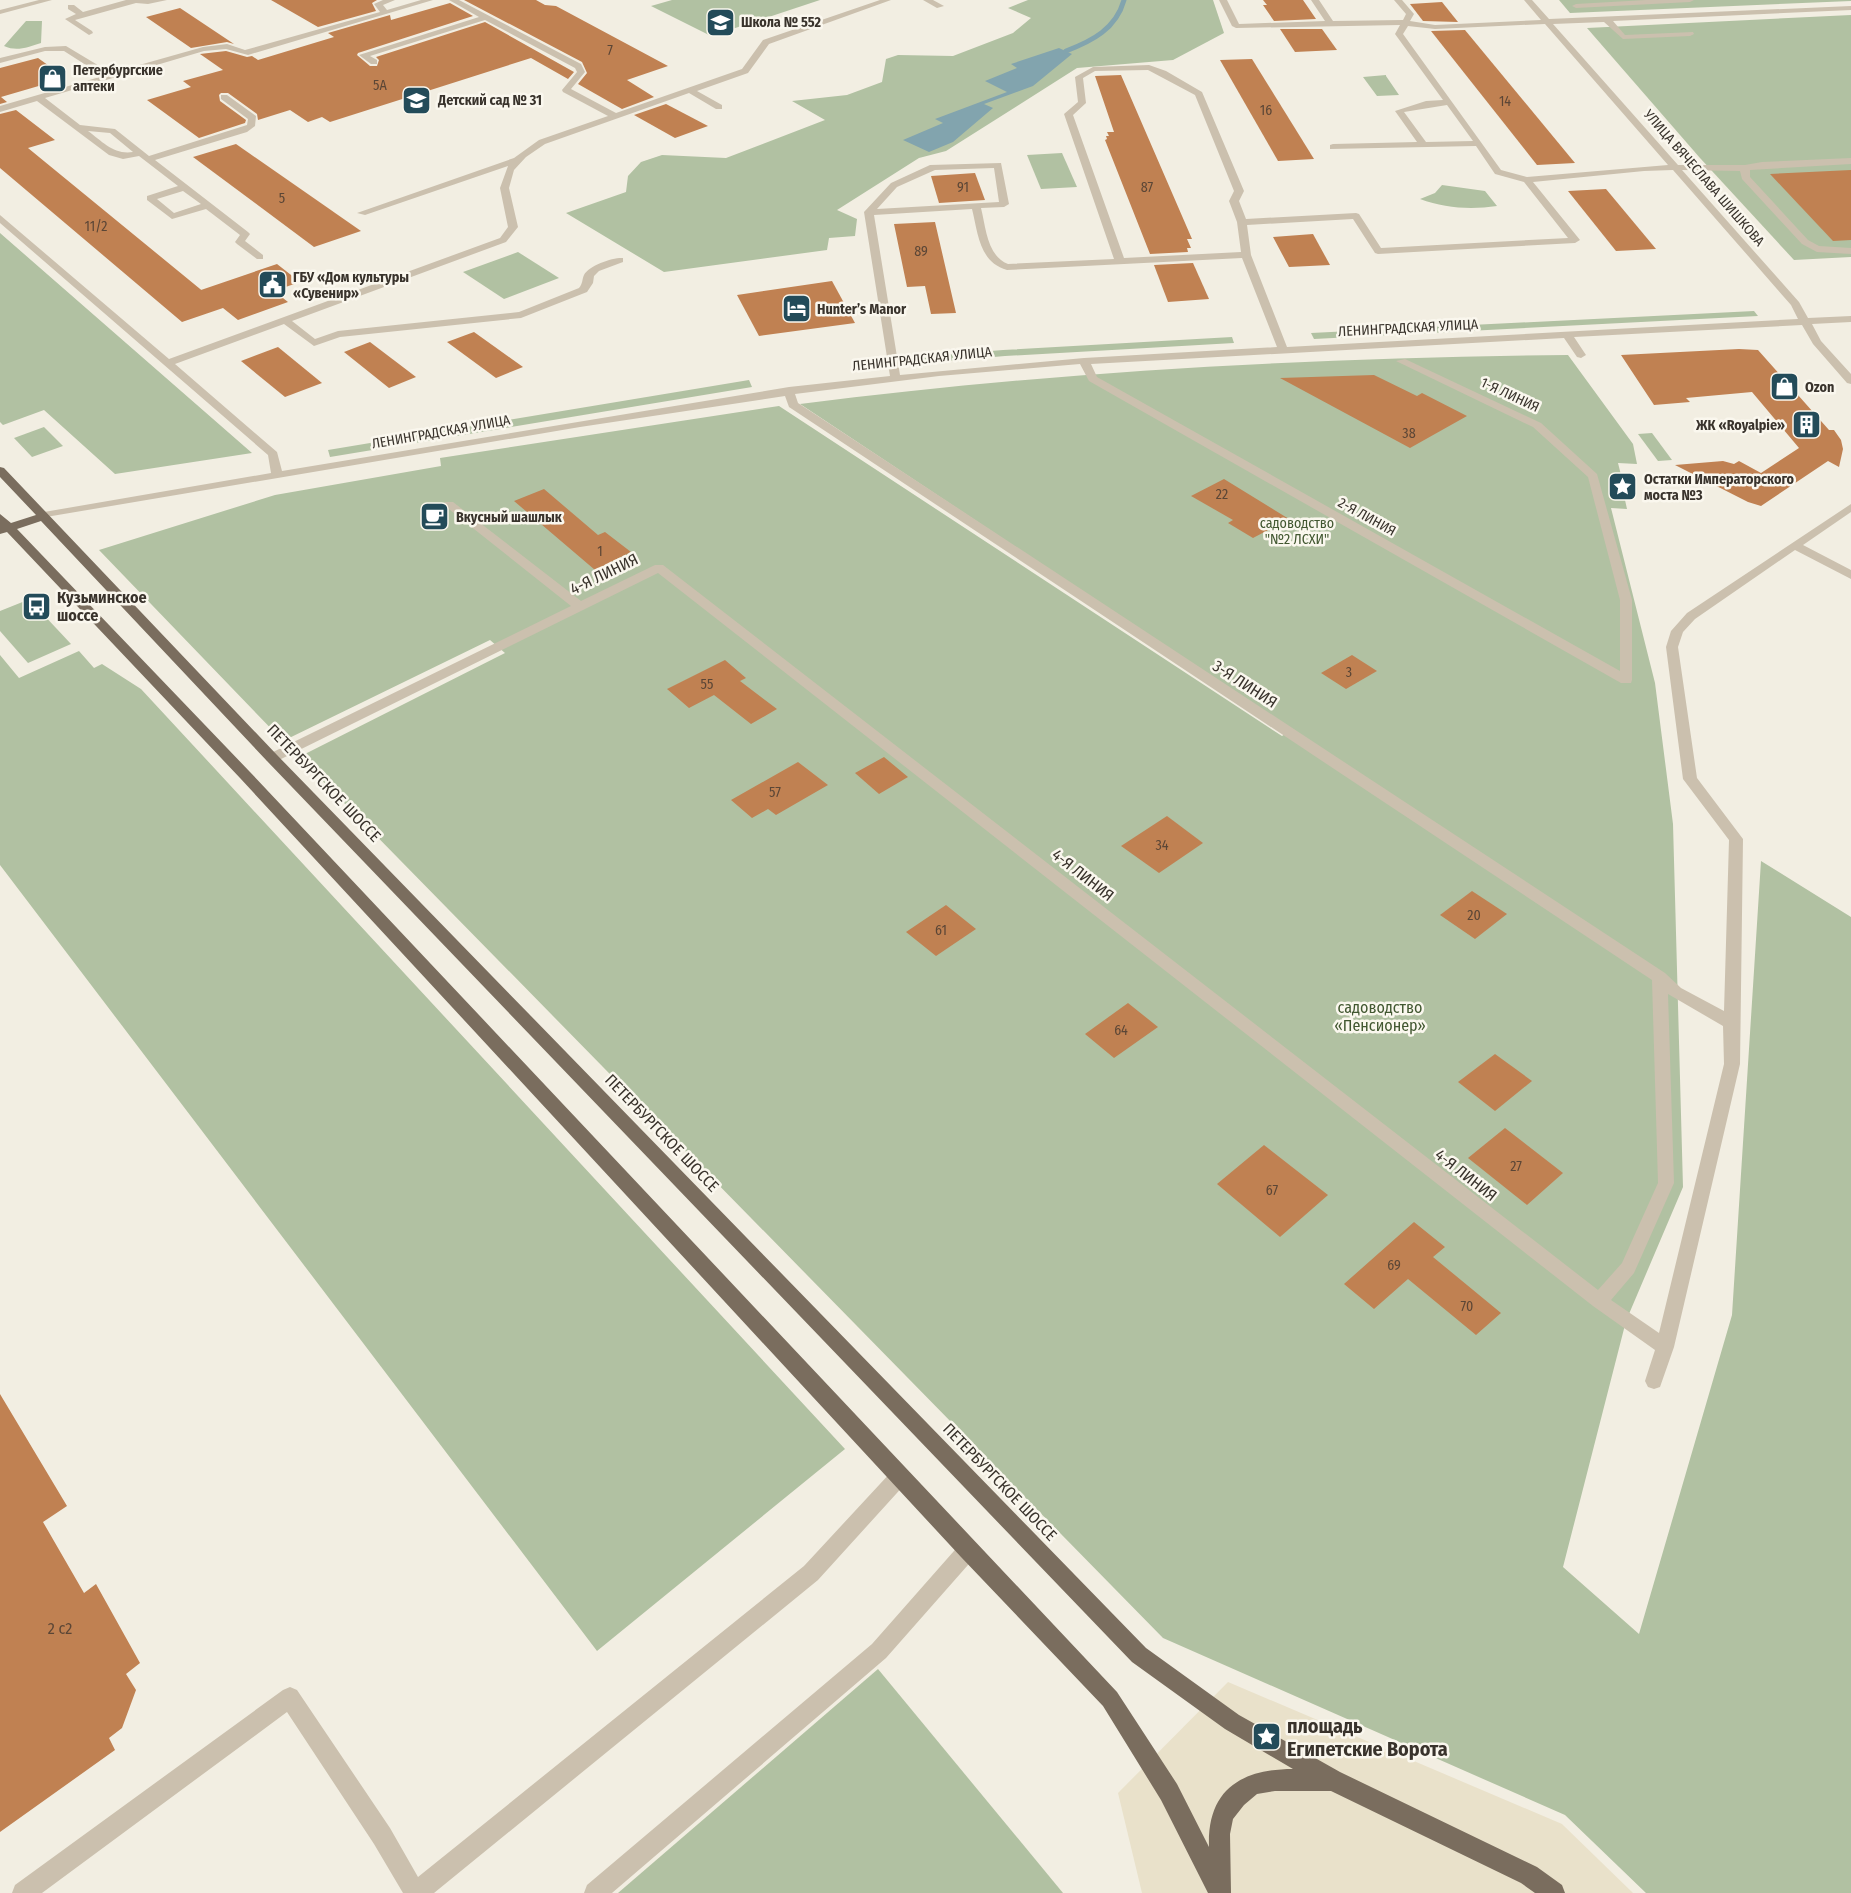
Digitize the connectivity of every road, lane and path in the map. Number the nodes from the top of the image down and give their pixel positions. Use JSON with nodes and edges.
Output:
{"nodes":[{"id":1,"x":48,"y":0,"type":"edge"},
{"id":2,"x":163,"y":0,"type":"edge"},
{"id":3,"x":391,"y":0,"type":"edge"},
{"id":4,"x":429,"y":0,"type":"edge"},
{"id":5,"x":453,"y":0,"type":"edge"},
{"id":6,"x":886,"y":0,"type":"edge"},
{"id":7,"x":927,"y":0,"type":"edge"},
{"id":8,"x":1223,"y":0,"type":"edge"},
{"id":9,"x":1316,"y":0,"type":"edge"},
{"id":10,"x":1398,"y":0,"type":"edge"},
{"id":11,"x":1528,"y":0,"type":"edge"},
{"id":12,"x":1690,"y":0,"type":"edge"},
{"id":13,"x":132,"y":1,"type":"edge"},
{"id":14,"x":940,"y":6,"type":"dead end"},
{"id":15,"x":1576,"y":6,"type":"dead end"},
{"id":16,"x":71,"y":7,"type":"dead end"},
{"id":17,"x":1851,"y":8,"type":"edge"},
{"id":18,"x":4,"y":11,"type":"edge"},
{"id":19,"x":386,"y":13,"type":"junction"},
{"id":20,"x":82,"y":15,"type":"junction"},
{"id":21,"x":487,"y":17,"type":"junction"},
{"id":22,"x":0,"y":18,"type":"edge"},
{"id":23,"x":1606,"y":19,"type":"junction"},
{"id":24,"x":1331,"y":22,"type":"junction"},
{"id":25,"x":1546,"y":22,"type":"junction"},
{"id":26,"x":1407,"y":23,"type":"junction"},
{"id":27,"x":89,"y":33,"type":"dead end"},
{"id":28,"x":1690,"y":34,"type":"dead end"},
{"id":29,"x":0,"y":62,"type":"edge"},
{"id":30,"x":375,"y":62,"type":"dead end"},
{"id":31,"x":111,"y":77,"type":"junction"},
{"id":32,"x":690,"y":90,"type":"junction"},
{"id":33,"x":224,"y":96,"type":"dead end"},
{"id":34,"x":39,"y":98,"type":"junction"},
{"id":35,"x":1448,"y":102,"type":"junction"},
{"id":36,"x":719,"y":107,"type":"dead end"},
{"id":37,"x":0,"y":109,"type":"edge"},
{"id":38,"x":615,"y":116,"type":"junction"},
{"id":39,"x":77,"y":127,"type":"junction"},
{"id":40,"x":1422,"y":143,"type":"junction"},
{"id":41,"x":1479,"y":143,"type":"junction"},
{"id":42,"x":1334,"y":147,"type":"dead end"},
{"id":43,"x":144,"y":156,"type":"junction"},
{"id":44,"x":1851,"y":160,"type":"edge"},
{"id":45,"x":514,"y":161,"type":"junction"},
{"id":46,"x":1674,"y":167,"type":"junction"},
{"id":47,"x":1745,"y":168,"type":"junction"},
{"id":48,"x":1527,"y":180,"type":"junction"},
{"id":49,"x":185,"y":187,"type":"junction"},
{"id":50,"x":208,"y":205,"type":"junction"},
{"id":51,"x":976,"y":206,"type":"junction"},
{"id":52,"x":869,"y":212,"type":"junction"},
{"id":53,"x":362,"y":213,"type":"dead end"},
{"id":54,"x":0,"y":218,"type":"edge"},
{"id":55,"x":1242,"y":222,"type":"junction"},
{"id":56,"x":1851,"y":251,"type":"edge"},
{"id":57,"x":1246,"y":255,"type":"junction"},
{"id":58,"x":260,"y":257,"type":"dead end"},
{"id":59,"x":620,"y":260,"type":"dead end"},
{"id":60,"x":1120,"y":262,"type":"junction"},
{"id":61,"x":1851,"y":319,"type":"edge"},
{"id":62,"x":285,"y":320,"type":"junction"},
{"id":63,"x":1804,"y":322,"type":"junction"},
{"id":64,"x":1567,"y":334,"type":"junction"},
{"id":65,"x":1283,"y":349,"type":"junction"},
{"id":66,"x":1581,"y":355,"type":"dead end"},
{"id":67,"x":1084,"y":361,"type":"junction"},
{"id":68,"x":1401,"y":361,"type":"dead end"},
{"id":69,"x":168,"y":363,"type":"junction"},
{"id":70,"x":895,"y":376,"type":"junction"},
{"id":71,"x":1851,"y":381,"type":"edge"},
{"id":72,"x":789,"y":390,"type":"junction"},
{"id":73,"x":0,"y":470,"type":"edge"},
{"id":74,"x":277,"y":475,"type":"junction"},
{"id":75,"x":449,"y":504,"type":"dead end"},
{"id":76,"x":1851,"y":507,"type":"edge"},
{"id":77,"x":44,"y":516,"type":"junction"},
{"id":78,"x":3,"y":525,"type":"edge"},
{"id":79,"x":1796,"y":546,"type":"junction"},
{"id":80,"x":1851,"y":575,"type":"edge"},
{"id":81,"x":579,"y":606,"type":"junction"},
{"id":82,"x":1626,"y":680,"type":"joint"},
{"id":83,"x":272,"y":758,"type":"junction"},
{"id":84,"x":1660,"y":977,"type":"junction"},
{"id":85,"x":1731,"y":1023,"type":"junction"},
{"id":86,"x":1599,"y":1301,"type":"junction"},
{"id":87,"x":1665,"y":1347,"type":"junction"},
{"id":88,"x":1654,"y":1381,"type":"dead end"},
{"id":89,"x":899,"y":1477,"type":"junction"},
{"id":90,"x":968,"y":1550,"type":"junction"},
{"id":91,"x":1332,"y":1780,"type":"junction"},
{"id":92,"x":23,"y":1893,"type":"edge"},
{"id":93,"x":416,"y":1893,"type":"edge"},
{"id":94,"x":595,"y":1893,"type":"edge"},
{"id":95,"x":1221,"y":1893,"type":"edge"},
{"id":96,"x":1554,"y":1893,"type":"edge"}],
"edges":[{"from":1,"to":18,"type":"street"},
{"from":2,"to":13,"type":"street"},
{"from":3,"to":19,"type":"street"},
{"from":4,"to":19,"type":"street"},
{"from":5,"to":21,"type":"street"},
{"from":6,"to":32,"type":"street"},
{"from":7,"to":14,"type":"street"},
{"from":8,"to":24,"type":"street"},
{"from":9,"to":24,"type":"street"},
{"from":10,"to":26,"type":"street"},
{"from":11,"to":25,"type":"street","name":"УЛИЦА ВЯЧЕСЛАВА ШИШКОВА"},
{"from":12,"to":15,"type":"street"},
{"from":13,"to":20,"type":"street"},
{"from":16,"to":20,"type":"street"},
{"from":17,"to":23,"type":"street"},
{"from":18,"to":22,"type":"street"},
{"from":19,"to":31,"type":"street"},
{"from":20,"to":27,"type":"street"},
{"from":21,"to":30,"type":"street"},
{"from":21,"to":38,"type":"street"},
{"from":23,"to":25,"type":"street"},
{"from":23,"to":28,"type":"street"},
{"from":24,"to":26,"type":"street"},
{"from":25,"to":26,"type":"street"},
{"from":25,"to":46,"type":"street","name":"УЛИЦА ВЯЧЕСЛАВА ШИШКОВА"},
{"from":26,"to":35,"type":"street"},
{"from":29,"to":31,"type":"street"},
{"from":31,"to":34,"type":"street"},
{"from":32,"to":36,"type":"street"},
{"from":32,"to":38,"type":"street"},
{"from":33,"to":43,"type":"street"},
{"from":34,"to":37,"type":"street"},
{"from":34,"to":39,"type":"street"},
{"from":35,"to":40,"type":"street"},
{"from":35,"to":41,"type":"street"},
{"from":38,"to":45,"type":"street"},
{"from":39,"to":43,"type":"street"},
{"from":39,"to":43,"type":"street"},
{"from":40,"to":41,"type":"street"},
{"from":40,"to":42,"type":"street"},
{"from":41,"to":48,"type":"street"},
{"from":43,"to":49,"type":"street"},
{"from":44,"to":47,"type":"street"},
{"from":45,"to":53,"type":"street"},
{"from":45,"to":62,"type":"street"},
{"from":46,"to":47,"type":"street"},
{"from":46,"to":48,"type":"street"},
{"from":46,"to":63,"type":"street","name":"УЛИЦА ВЯЧЕСЛАВА ШИШКОВА"},
{"from":47,"to":56,"type":"street"},
{"from":48,"to":55,"type":"street"},
{"from":49,"to":50,"type":"street"},
{"from":49,"to":50,"type":"street"},
{"from":50,"to":58,"type":"street"},
{"from":51,"to":52,"type":"street"},
{"from":51,"to":52,"type":"street"},
{"from":51,"to":60,"type":"street"},
{"from":52,"to":70,"type":"street"},
{"from":54,"to":69,"type":"street"},
{"from":55,"to":57,"type":"street"},
{"from":55,"to":60,"type":"street"},
{"from":57,"to":60,"type":"street"},
{"from":57,"to":65,"type":"street"},
{"from":59,"to":62,"type":"street"},
{"from":61,"to":63,"type":"street","name":"ЛЕНИНГРАДСКАЯ УЛИЦА"},
{"from":62,"to":69,"type":"street"},
{"from":63,"to":64,"type":"street","name":"ЛЕНИНГРАДСКАЯ УЛИЦА"},
{"from":63,"to":71,"type":"street","name":"УЛИЦА ВЯЧЕСЛАВА ШИШКОВА"},
{"from":64,"to":65,"type":"street","name":"ЛЕНИНГРАДСКАЯ УЛИЦА"},
{"from":64,"to":66,"type":"street"},
{"from":65,"to":67,"type":"street","name":"ЛЕНИНГРАДСКАЯ УЛИЦА"},
{"from":67,"to":70,"type":"street","name":"ЛЕНИНГРАДСКАЯ УЛИЦА"},
{"from":67,"to":82,"type":"street","name":"2-Я ЛИНИЯ"},
{"from":68,"to":82,"type":"street","name":"1-Я ЛИНИЯ"},
{"from":69,"to":74,"type":"street"},
{"from":70,"to":72,"type":"street","name":"ЛЕНИНГРАДСКАЯ УЛИЦА"},
{"from":72,"to":74,"type":"street","name":"ЛЕНИНГРАДСКАЯ УЛИЦА"},
{"from":72,"to":84,"type":"street","name":"3-Я ЛИНИЯ"},
{"from":73,"to":77,"type":"main road","name":"ПЕТЕРБУРГСКОЕ ШОССЕ"},
{"from":74,"to":77,"type":"street","name":"ЛЕНИНГРАДСКАЯ УЛИЦА"},
{"from":75,"to":81,"type":"street"},
{"from":76,"to":79,"type":"street"},
{"from":77,"to":78,"type":"main road","name":"ЛЕНИНГРАДСКАЯ УЛИЦА"},
{"from":77,"to":83,"type":"main road","name":"ПЕТЕРБУРГСКОЕ ШОССЕ"},
{"from":78,"to":89,"type":"main road"},
{"from":79,"to":80,"type":"street"},
{"from":79,"to":85,"type":"street"},
{"from":81,"to":83,"type":"street","name":"4-Я ЛИНИЯ"},
{"from":81,"to":86,"type":"street","name":"4-Я ЛИНИЯ"},
{"from":83,"to":91,"type":"main road","name":"ПЕТЕРБУРГСКОЕ ШОССЕ"},
{"from":84,"to":85,"type":"street","name":"3-Я ЛИНИЯ"},
{"from":84,"to":86,"type":"street"},
{"from":85,"to":87,"type":"street"},
{"from":86,"to":87,"type":"street","name":"4-Я ЛИНИЯ"},
{"from":87,"to":88,"type":"street"},
{"from":89,"to":90,"type":"main road"},
{"from":89,"to":93,"type":"street"},
{"from":90,"to":94,"type":"street"},
{"from":90,"to":95,"type":"main road"},
{"from":91,"to":95,"type":"main road"},
{"from":91,"to":96,"type":"main road"},
{"from":92,"to":93,"type":"street"}]}
